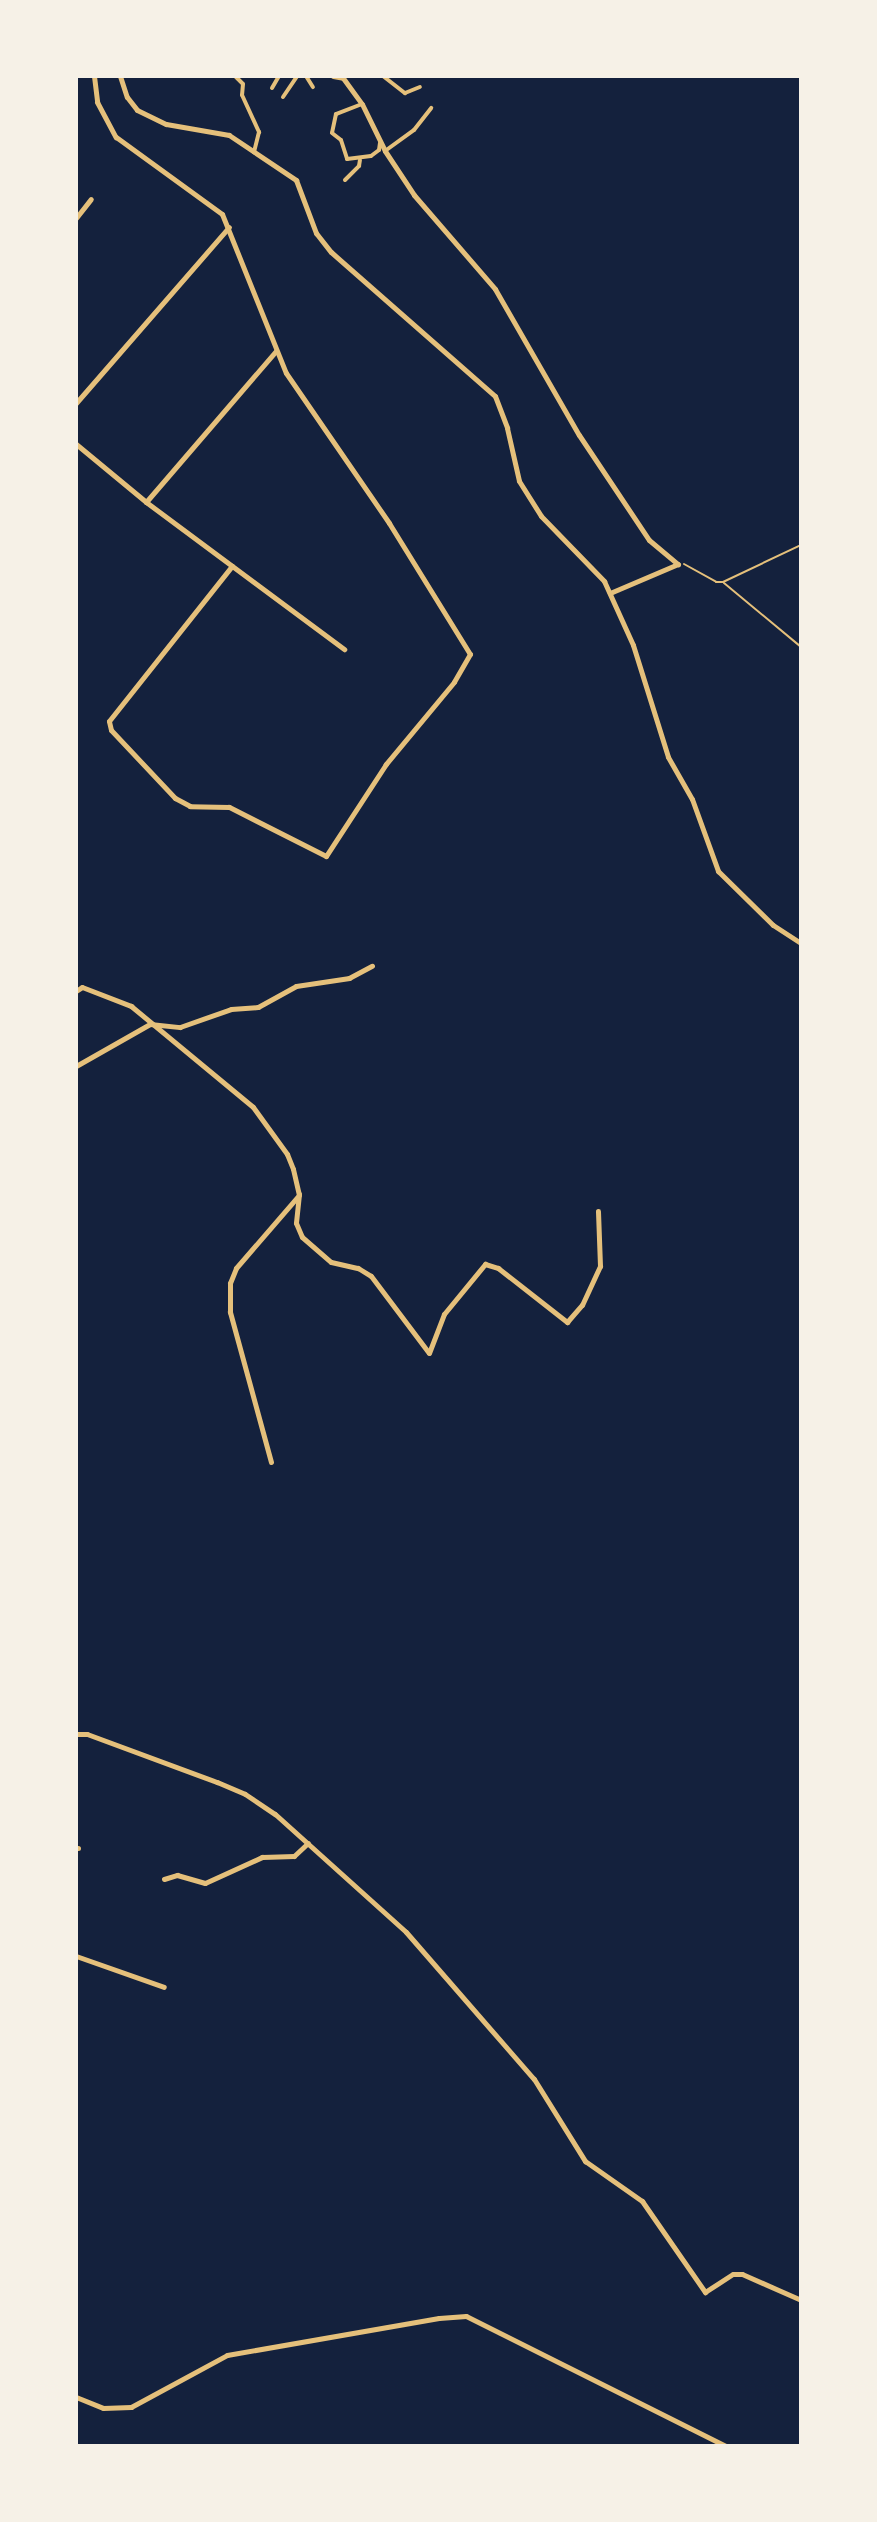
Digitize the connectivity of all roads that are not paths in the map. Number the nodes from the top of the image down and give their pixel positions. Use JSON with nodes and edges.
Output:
{"nodes":[{"id":1,"x":94,"y":76,"type":"edge"},
{"id":2,"x":120,"y":76,"type":"edge"},
{"id":3,"x":235,"y":76,"type":"edge"},
{"id":4,"x":279,"y":76,"type":"edge"},
{"id":5,"x":297,"y":76,"type":"edge"},
{"id":6,"x":306,"y":76,"type":"edge"},
{"id":7,"x":333,"y":76,"type":"edge"},
{"id":8,"x":383,"y":76,"type":"edge"},
{"id":9,"x":313,"y":87,"type":"dead end"},
{"id":10,"x":420,"y":87,"type":"dead end"},
{"id":11,"x":272,"y":88,"type":"dead end"},
{"id":12,"x":283,"y":97,"type":"dead end"},
{"id":13,"x":362,"y":104,"type":"junction"},
{"id":14,"x":431,"y":108,"type":"dead end"},
{"id":15,"x":380,"y":141,"type":"junction"},
{"id":16,"x":385,"y":151,"type":"junction"},
{"id":17,"x":254,"y":152,"type":"junction"},
{"id":18,"x":360,"y":160,"type":"junction"},
{"id":19,"x":345,"y":180,"type":"dead end"},
{"id":20,"x":91,"y":199,"type":"dead end"},
{"id":21,"x":76,"y":218,"type":"edge"},
{"id":22,"x":229,"y":226,"type":"junction"},
{"id":23,"x":276,"y":351,"type":"junction"},
{"id":24,"x":76,"y":403,"type":"edge"},
{"id":25,"x":76,"y":444,"type":"edge"},
{"id":26,"x":146,"y":502,"type":"junction"},
{"id":27,"x":232,"y":566,"type":"junction"},
{"id":28,"x":610,"y":593,"type":"junction"},
{"id":29,"x":344,"y":649,"type":"dead end"},
{"id":30,"x":801,"y":943,"type":"edge"},
{"id":31,"x":372,"y":966,"type":"dead end"},
{"id":32,"x":76,"y":991,"type":"edge"},
{"id":33,"x":150,"y":1024,"type":"junction"},
{"id":34,"x":77,"y":1066,"type":"edge"},
{"id":35,"x":299,"y":1194,"type":"junction"},
{"id":36,"x":598,"y":1211,"type":"dead end"},
{"id":37,"x":271,"y":1462,"type":"dead end"},
{"id":38,"x":76,"y":1734,"type":"edge"},
{"id":39,"x":308,"y":1843,"type":"junction"},
{"id":40,"x":164,"y":1879,"type":"dead end"},
{"id":41,"x":76,"y":1956,"type":"edge"},
{"id":42,"x":164,"y":1987,"type":"dead end"},
{"id":43,"x":801,"y":2300,"type":"edge"},
{"id":44,"x":76,"y":2397,"type":"edge"},
{"id":45,"x":726,"y":2446,"type":"edge"}],
"edges":[{"from":1,"to":22,"type":"street"},
{"from":2,"to":17,"type":"street"},
{"from":3,"to":17,"type":"street"},
{"from":4,"to":11,"type":"street"},
{"from":5,"to":12,"type":"street"},
{"from":6,"to":9,"type":"street"},
{"from":7,"to":13,"type":"street"},
{"from":8,"to":10,"type":"street"},
{"from":13,"to":15,"type":"street"},
{"from":13,"to":18,"type":"street"},
{"from":14,"to":16,"type":"street"},
{"from":15,"to":16,"type":"street"},
{"from":15,"to":18,"type":"street"},
{"from":16,"to":28,"type":"street"},
{"from":17,"to":28,"type":"street"},
{"from":18,"to":19,"type":"street"},
{"from":20,"to":21,"type":"street"},
{"from":22,"to":23,"type":"street"},
{"from":22,"to":24,"type":"street"},
{"from":23,"to":26,"type":"street"},
{"from":23,"to":27,"type":"street"},
{"from":25,"to":26,"type":"street"},
{"from":26,"to":27,"type":"street"},
{"from":27,"to":29,"type":"street"},
{"from":28,"to":30,"type":"street"},
{"from":31,"to":33,"type":"street"},
{"from":32,"to":33,"type":"street"},
{"from":33,"to":34,"type":"street"},
{"from":33,"to":35,"type":"street"},
{"from":35,"to":36,"type":"street"},
{"from":35,"to":37,"type":"street"},
{"from":38,"to":39,"type":"street"},
{"from":39,"to":40,"type":"street"},
{"from":39,"to":43,"type":"street"},
{"from":41,"to":42,"type":"street"},
{"from":44,"to":45,"type":"street"}]}
